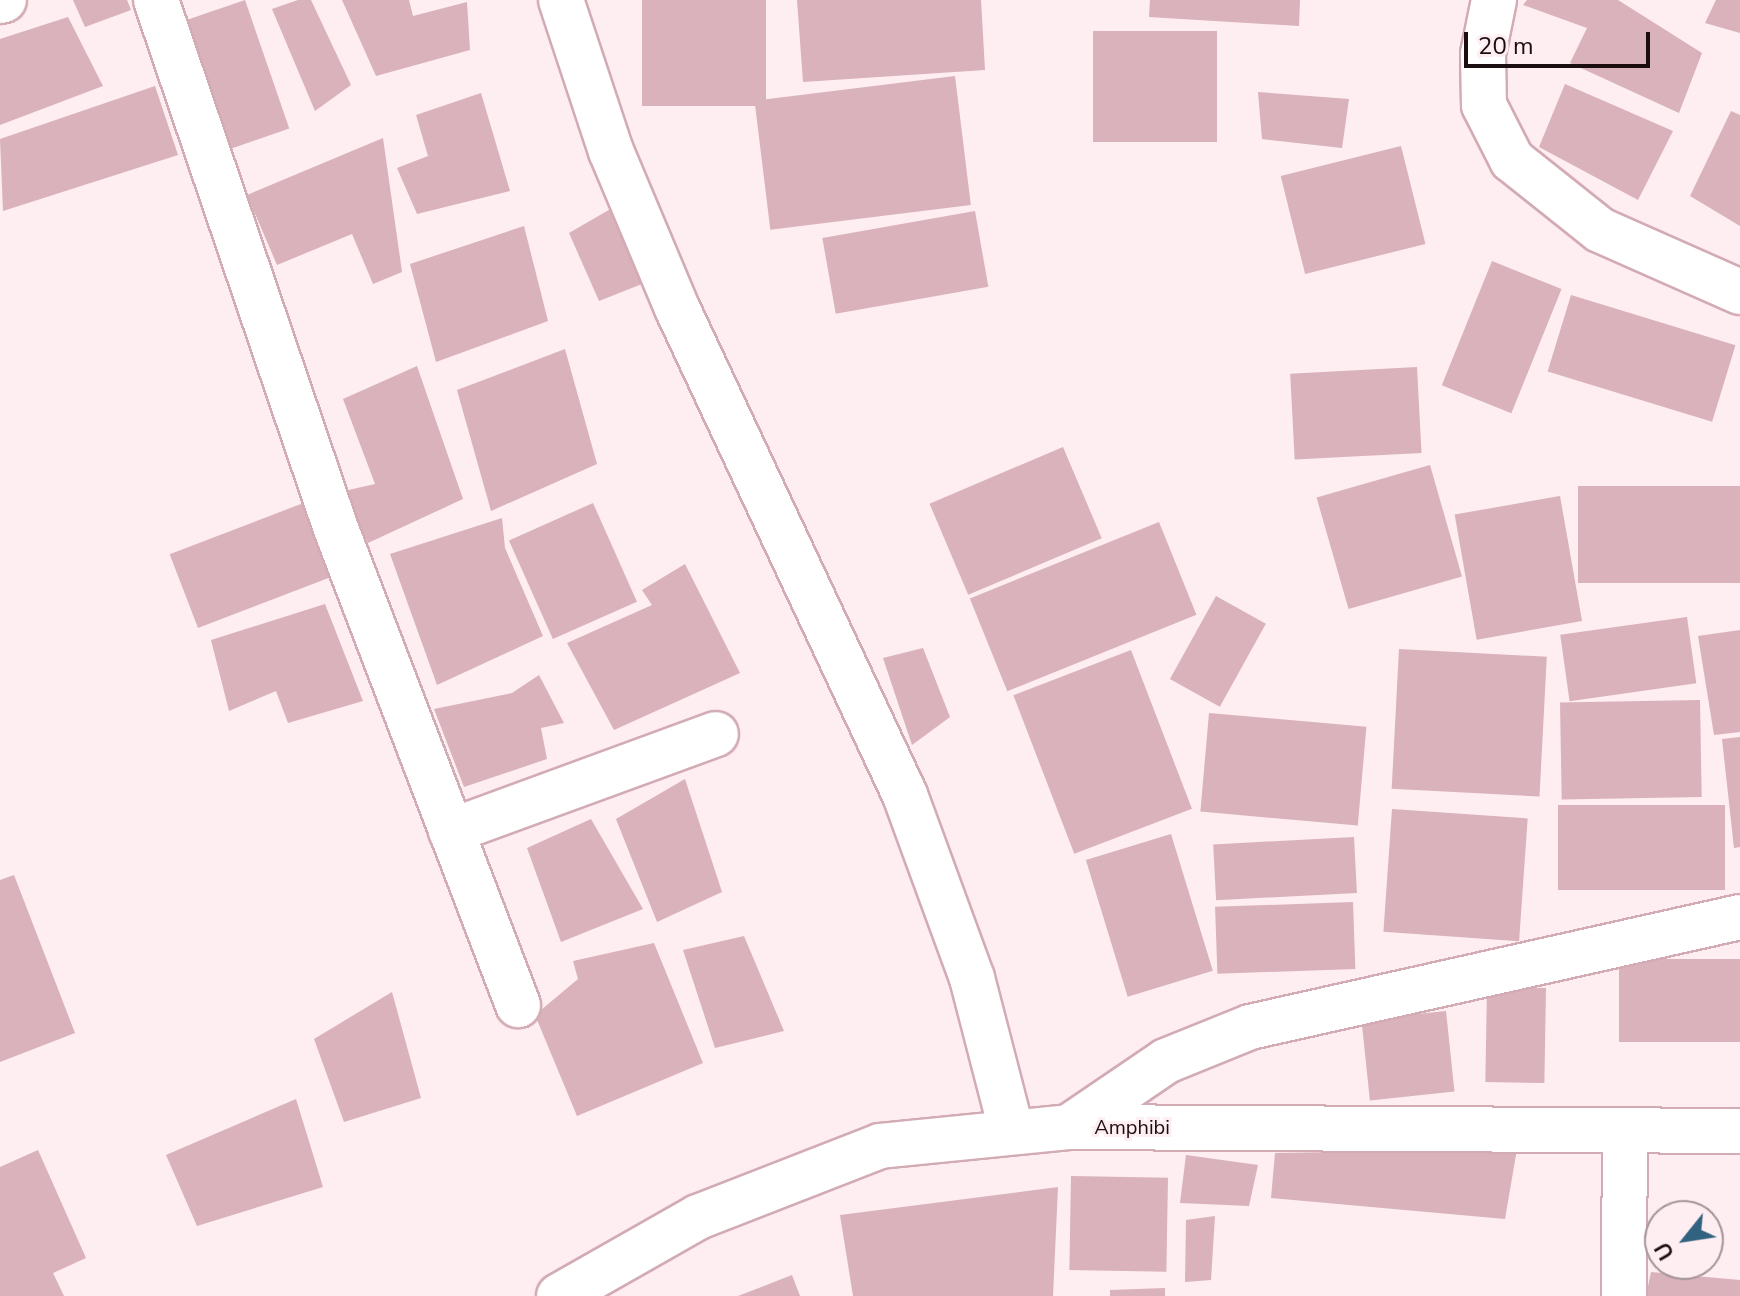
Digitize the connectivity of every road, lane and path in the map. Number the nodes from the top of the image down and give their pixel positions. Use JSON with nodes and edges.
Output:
{"nodes":[{"id":1,"x":156,"y":0,"type":"edge"},
{"id":2,"x":561,"y":0,"type":"edge"},
{"id":3,"x":1494,"y":0,"type":"edge"},
{"id":4,"x":1740,"y":292,"type":"edge"},
{"id":5,"x":716,"y":734,"type":"dead end"},
{"id":6,"x":451,"y":831,"type":"junction"},
{"id":7,"x":1740,"y":917,"type":"edge"},
{"id":8,"x":518,"y":1005,"type":"dead end"},
{"id":9,"x":1069,"y":1127,"type":"junction"},
{"id":10,"x":1011,"y":1129,"type":"junction"},
{"id":11,"x":1625,"y":1130,"type":"junction"},
{"id":12,"x":1740,"y":1131,"type":"edge"},
{"id":13,"x":559,"y":1296,"type":"edge"},
{"id":14,"x":1624,"y":1296,"type":"edge"}],
"edges":[{"from":1,"to":6,"type":"street"},
{"from":2,"to":10,"type":"street"},
{"from":3,"to":4,"type":"street"},
{"from":5,"to":6,"type":"street"},
{"from":6,"to":8,"type":"street"},
{"from":7,"to":9,"type":"street"},
{"from":9,"to":10,"type":"street","name":"Amphibi"},
{"from":9,"to":11,"type":"street","name":"Amphibi"},
{"from":10,"to":13,"type":"street","name":"Amphibi"},
{"from":11,"to":12,"type":"street","name":"Amphibi"},
{"from":11,"to":14,"type":"street"}]}
